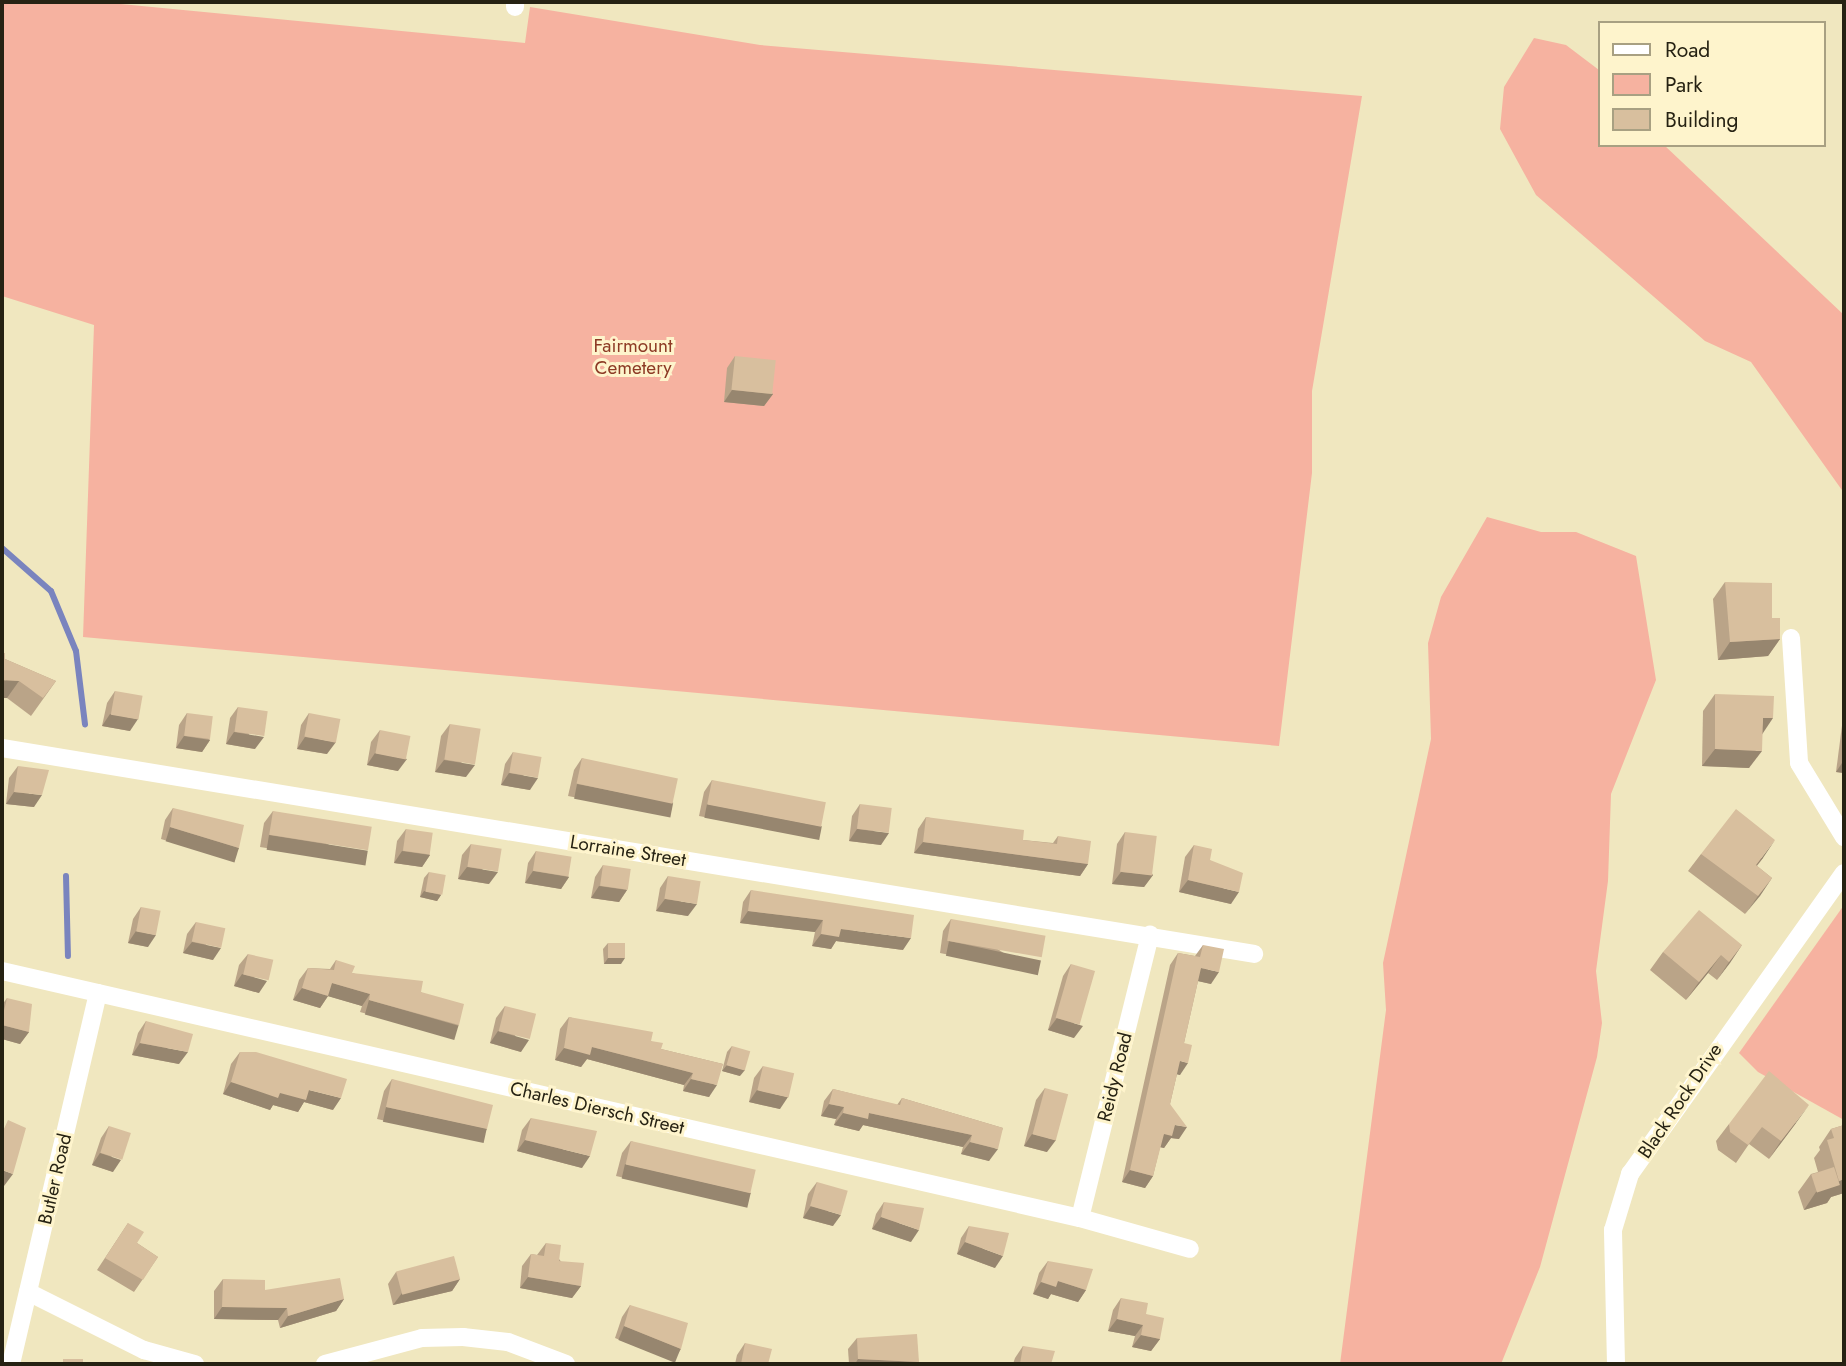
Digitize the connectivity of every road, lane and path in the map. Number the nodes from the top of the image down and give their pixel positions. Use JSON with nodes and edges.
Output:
{"nodes":[{"id":1,"x":1791,"y":638,"type":"dead end"},
{"id":2,"x":2,"y":748,"type":"edge"},
{"id":3,"x":1844,"y":837,"type":"edge"},
{"id":4,"x":1844,"y":873,"type":"edge"},
{"id":5,"x":1150,"y":935,"type":"junction"},
{"id":6,"x":1254,"y":954,"type":"dead end"},
{"id":7,"x":2,"y":971,"type":"edge"},
{"id":8,"x":98,"y":993,"type":"junction"},
{"id":9,"x":1080,"y":1218,"type":"junction"},
{"id":10,"x":1190,"y":1249,"type":"dead end"},
{"id":11,"x":28,"y":1292,"type":"junction"},
{"id":12,"x":11,"y":1364,"type":"edge"},
{"id":13,"x":195,"y":1364,"type":"edge"},
{"id":14,"x":325,"y":1364,"type":"edge"},
{"id":15,"x":566,"y":1364,"type":"edge"},
{"id":16,"x":1616,"y":1364,"type":"edge"}],
"edges":[{"from":1,"to":3,"type":"street"},
{"from":2,"to":5,"type":"street","name":"Lorraine Street"},
{"from":4,"to":16,"type":"street","name":"Black Rock Drive"},
{"from":5,"to":6,"type":"street","name":"Lorraine Street"},
{"from":5,"to":9,"type":"street","name":"Reidy Road"},
{"from":7,"to":8,"type":"street","name":"Charles Diersch Street"},
{"from":8,"to":9,"type":"street","name":"Charles Diersch Street"},
{"from":8,"to":11,"type":"street","name":"Butler Road"},
{"from":9,"to":10,"type":"street","name":"Charles Diersch Street"},
{"from":11,"to":12,"type":"street","name":"Butler Road"},
{"from":11,"to":13,"type":"street"},
{"from":14,"to":15,"type":"street"}]}
